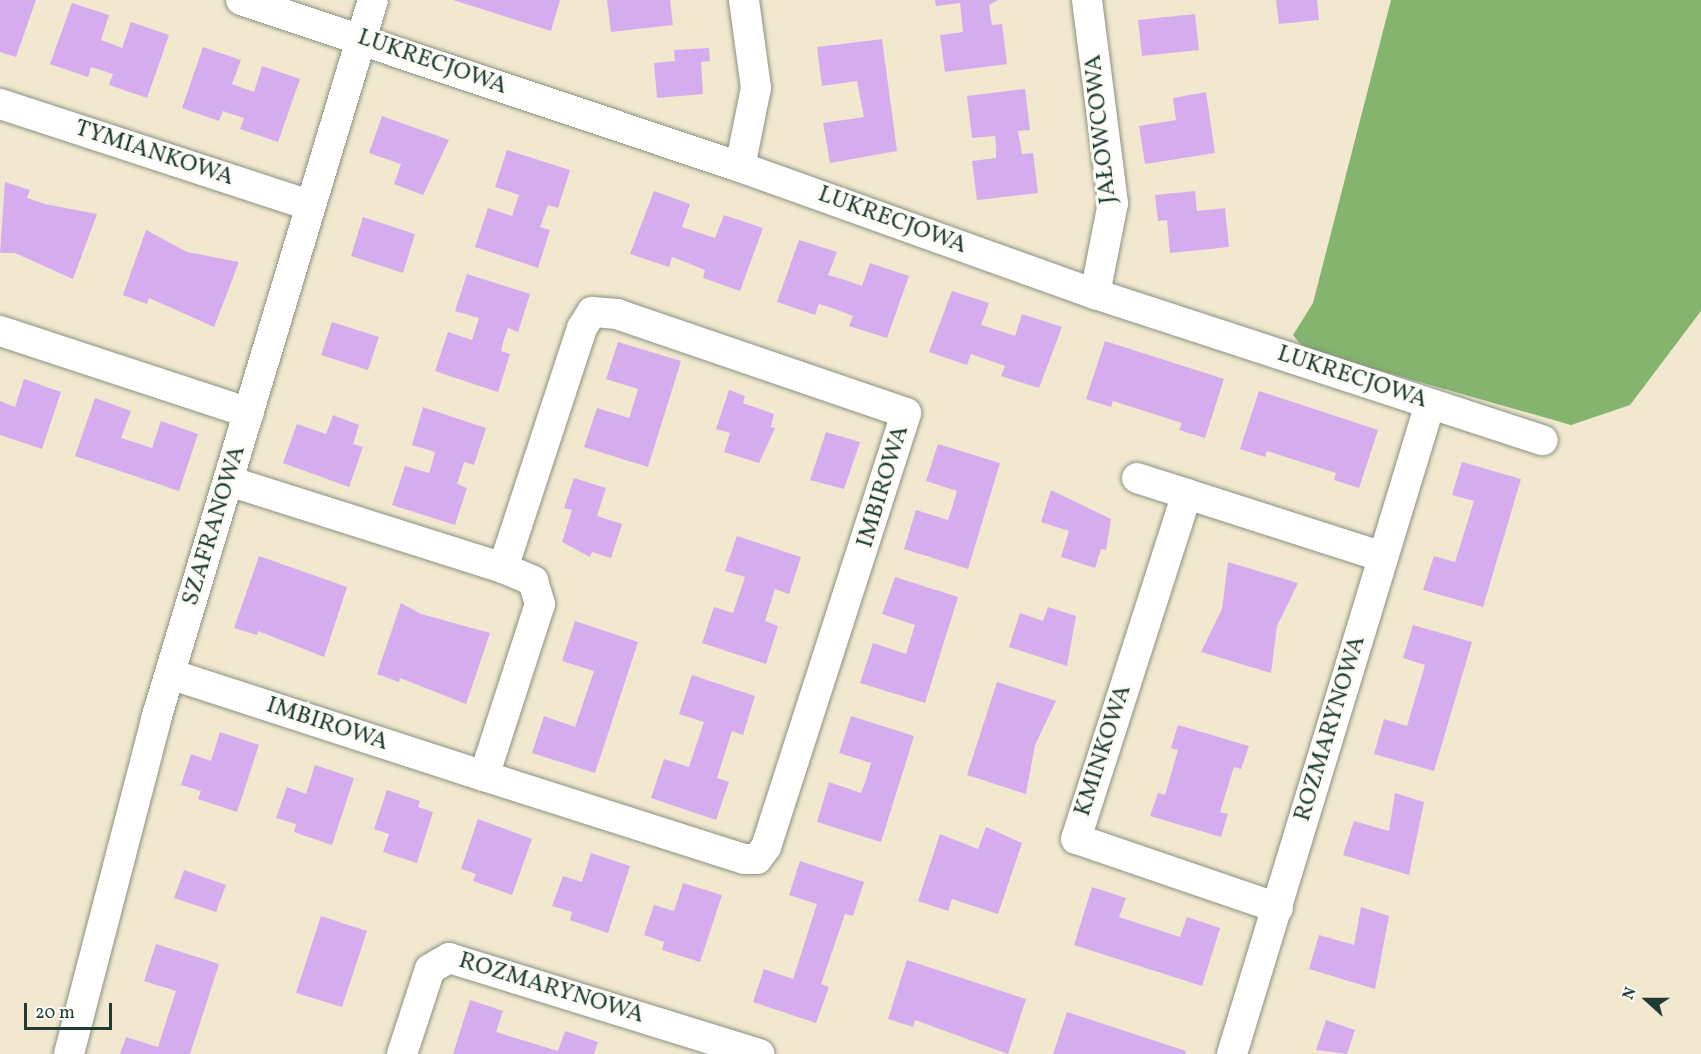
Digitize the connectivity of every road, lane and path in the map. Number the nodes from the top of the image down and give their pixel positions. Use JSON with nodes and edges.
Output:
{"nodes":[{"id":1,"x":241,"y":0,"type":"edge"},
{"id":2,"x":372,"y":0,"type":"edge"},
{"id":3,"x":744,"y":0,"type":"edge"},
{"id":4,"x":1088,"y":0,"type":"edge"},
{"id":5,"x":358,"y":38,"type":"junction"},
{"id":6,"x":0,"y":104,"type":"edge"},
{"id":7,"x":740,"y":167,"type":"junction"},
{"id":8,"x":309,"y":205,"type":"junction"},
{"id":9,"x":1095,"y":294,"type":"junction"},
{"id":10,"x":0,"y":331,"type":"edge"},
{"id":11,"x":1430,"y":404,"type":"junction"},
{"id":12,"x":249,"y":413,"type":"junction"},
{"id":13,"x":1543,"y":440,"type":"dead end"},
{"id":14,"x":1137,"y":478,"type":"dead end"},
{"id":15,"x":231,"y":482,"type":"junction"},
{"id":16,"x":1187,"y":494,"type":"junction"},
{"id":17,"x":1383,"y":556,"type":"junction"},
{"id":18,"x":503,"y":568,"type":"junction"},
{"id":19,"x":170,"y":674,"type":"junction"},
{"id":20,"x":484,"y":776,"type":"junction"},
{"id":21,"x":1278,"y":908,"type":"junction"},
{"id":22,"x":69,"y":1054,"type":"edge"},
{"id":23,"x":402,"y":1054,"type":"edge"},
{"id":24,"x":760,"y":1054,"type":"edge"},
{"id":25,"x":1232,"y":1054,"type":"edge"}],
"edges":[{"from":1,"to":5,"type":"street","name":"LUKRECJOWA"},
{"from":2,"to":5,"type":"street","name":"SZAFRANOWA"},
{"from":3,"to":7,"type":"street"},
{"from":4,"to":9,"type":"street","name":"JAŁOWCOWA"},
{"from":5,"to":7,"type":"street","name":"LUKRECJOWA"},
{"from":5,"to":8,"type":"street","name":"SZAFRANOWA"},
{"from":6,"to":8,"type":"street","name":"TYMIANKOWA"},
{"from":7,"to":9,"type":"street","name":"LUKRECJOWA"},
{"from":8,"to":12,"type":"street","name":"SZAFRANOWA"},
{"from":9,"to":11,"type":"street","name":"LUKRECJOWA"},
{"from":10,"to":12,"type":"street"},
{"from":11,"to":13,"type":"street","name":"LUKRECJOWA"},
{"from":11,"to":17,"type":"street","name":"ROZMARYNOWA"},
{"from":12,"to":15,"type":"street","name":"SZAFRANOWA"},
{"from":14,"to":16,"type":"street"},
{"from":15,"to":18,"type":"street"},
{"from":15,"to":19,"type":"street","name":"SZAFRANOWA"},
{"from":16,"to":17,"type":"street"},
{"from":16,"to":21,"type":"street","name":"KMINKOWA"},
{"from":17,"to":21,"type":"street","name":"ROZMARYNOWA"},
{"from":18,"to":20,"type":"street"},
{"from":18,"to":20,"type":"street","name":"IMBIROWA"},
{"from":19,"to":20,"type":"street","name":"IMBIROWA"},
{"from":19,"to":22,"type":"street","name":"SZAFRANOWA"},
{"from":21,"to":25,"type":"street","name":"ROZMARYNOWA"},
{"from":23,"to":24,"type":"street","name":"ROZMARYNOWA"}]}
